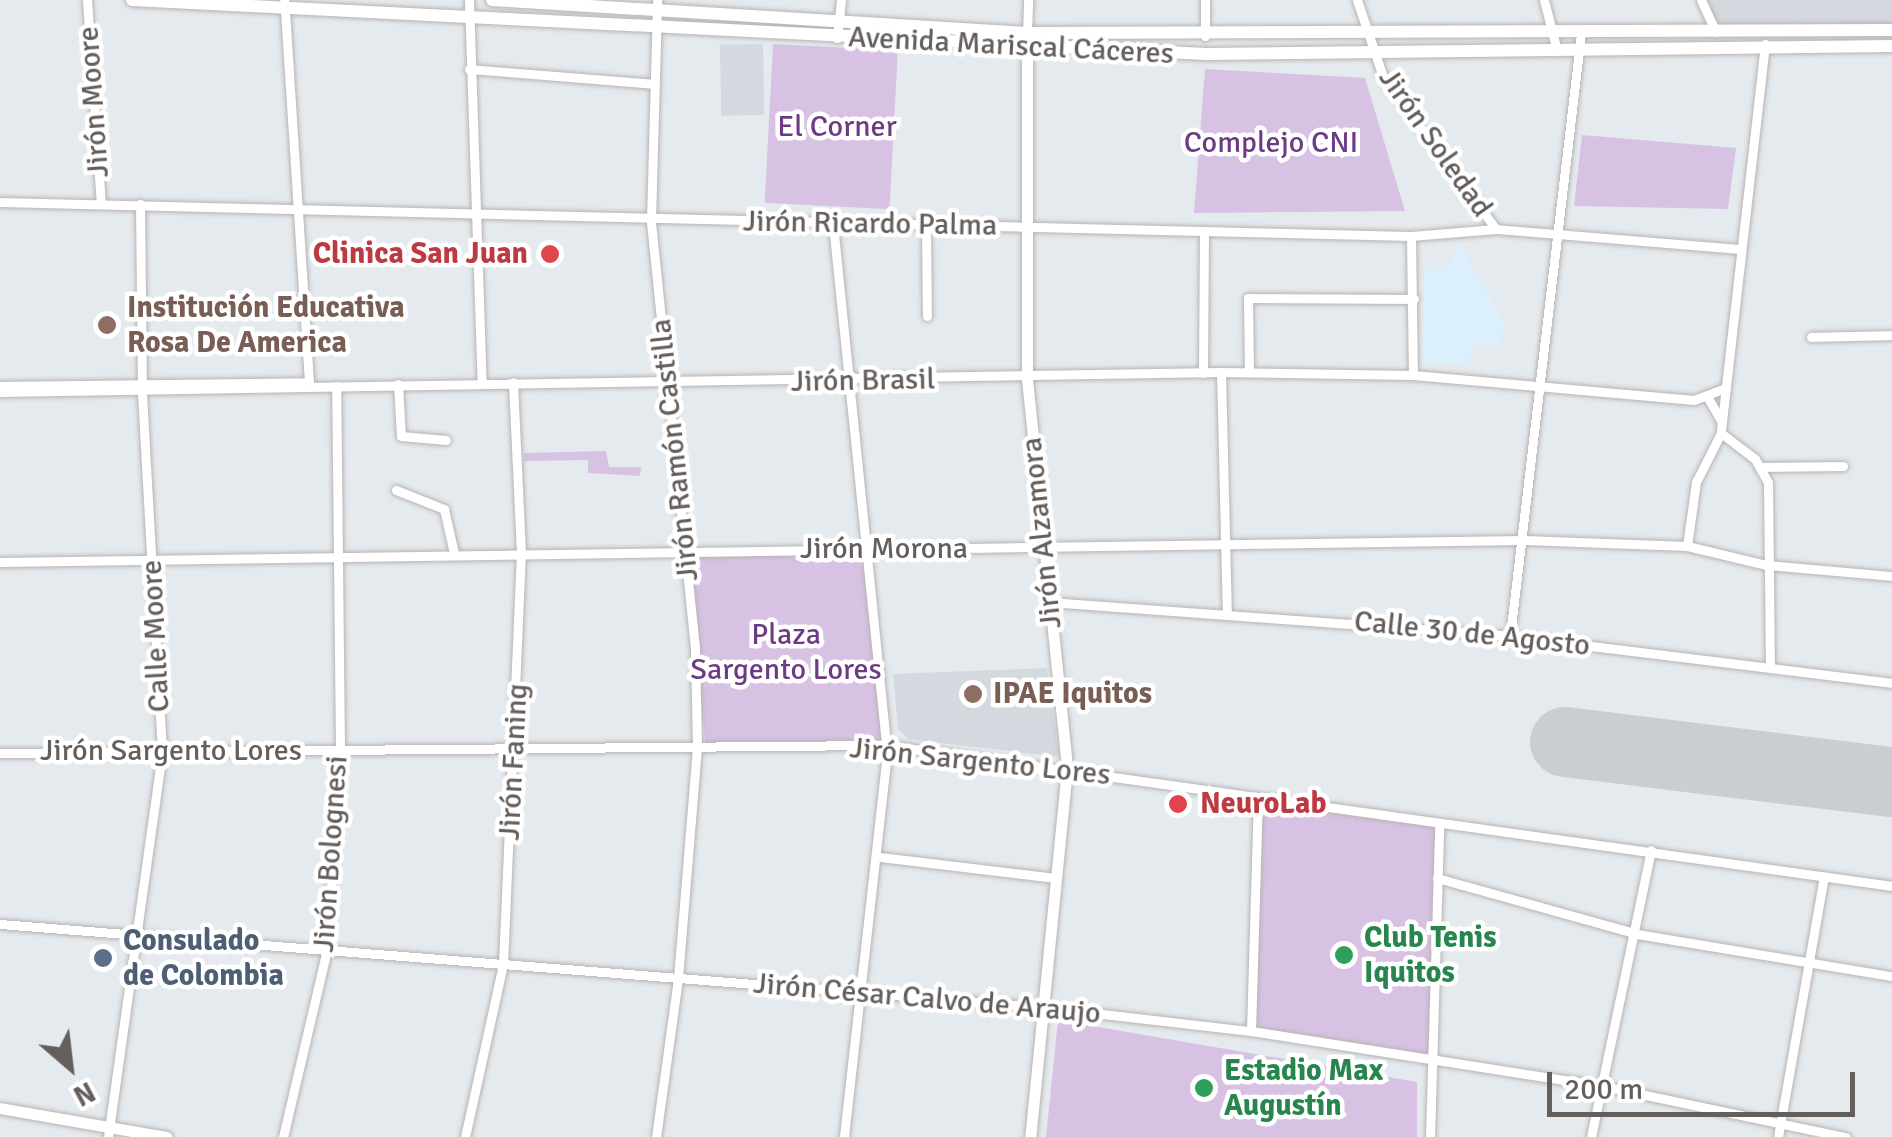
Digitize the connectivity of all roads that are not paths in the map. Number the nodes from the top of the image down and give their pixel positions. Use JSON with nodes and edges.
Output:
{"nodes":[{"id":1,"x":87,"y":0,"type":"edge"},
{"id":2,"x":132,"y":0,"type":"edge"},
{"id":3,"x":469,"y":0,"type":"edge"},
{"id":4,"x":492,"y":0,"type":"edge"},
{"id":5,"x":841,"y":0,"type":"edge"},
{"id":6,"x":1028,"y":0,"type":"edge"},
{"id":7,"x":1205,"y":0,"type":"edge"},
{"id":8,"x":1357,"y":0,"type":"edge"},
{"id":9,"x":1544,"y":0,"type":"edge"},
{"id":10,"x":1701,"y":0,"type":"edge"},
{"id":11,"x":550,"y":2,"type":"edge"},
{"id":12,"x":284,"y":4,"type":"edge"},
{"id":13,"x":657,"y":6,"type":"edge"},
{"id":14,"x":468,"y":18,"type":"junction"},
{"id":15,"x":840,"y":23,"type":"junction"},
{"id":16,"x":656,"y":29,"type":"junction"},
{"id":17,"x":1892,"y":30,"type":"edge"},
{"id":18,"x":1716,"y":32,"type":"junction"},
{"id":19,"x":1764,"y":32,"type":"junction"},
{"id":20,"x":1554,"y":33,"type":"junction"},
{"id":21,"x":1581,"y":33,"type":"junction"},
{"id":22,"x":1366,"y":35,"type":"junction"},
{"id":23,"x":1205,"y":36,"type":"junction"},
{"id":24,"x":836,"y":38,"type":"junction"},
{"id":25,"x":1027,"y":40,"type":"junction"},
{"id":26,"x":1892,"y":46,"type":"edge"},
{"id":27,"x":1765,"y":48,"type":"junction"},
{"id":28,"x":1580,"y":50,"type":"junction"},
{"id":29,"x":1558,"y":51,"type":"junction"},
{"id":30,"x":1374,"y":53,"type":"junction"},
{"id":31,"x":469,"y":69,"type":"junction"},
{"id":32,"x":654,"y":84,"type":"junction"},
{"id":33,"x":0,"y":202,"type":"edge"},
{"id":34,"x":100,"y":203,"type":"junction"},
{"id":35,"x":140,"y":204,"type":"junction"},
{"id":36,"x":296,"y":210,"type":"junction"},
{"id":37,"x":474,"y":216,"type":"junction"},
{"id":38,"x":651,"y":220,"type":"junction"},
{"id":39,"x":834,"y":224,"type":"junction"},
{"id":40,"x":926,"y":226,"type":"junction"},
{"id":41,"x":1030,"y":227,"type":"junction"},
{"id":42,"x":1496,"y":229,"type":"junction"},
{"id":43,"x":1204,"y":232,"type":"junction"},
{"id":44,"x":1411,"y":236,"type":"junction"},
{"id":45,"x":1559,"y":236,"type":"junction"},
{"id":46,"x":1738,"y":249,"type":"junction"},
{"id":47,"x":1414,"y":299,"type":"junction"},
{"id":48,"x":927,"y":316,"type":"dead end"},
{"id":49,"x":1892,"y":335,"type":"edge"},
{"id":50,"x":1811,"y":337,"type":"dead end"},
{"id":51,"x":1221,"y":372,"type":"junction"},
{"id":52,"x":1249,"y":372,"type":"junction"},
{"id":53,"x":1203,"y":373,"type":"junction"},
{"id":54,"x":1413,"y":375,"type":"junction"},
{"id":55,"x":1027,"y":379,"type":"junction"},
{"id":56,"x":846,"y":381,"type":"junction"},
{"id":57,"x":310,"y":382,"type":"junction"},
{"id":58,"x":482,"y":382,"type":"junction"},
{"id":59,"x":513,"y":382,"type":"junction"},
{"id":60,"x":670,"y":382,"type":"junction"},
{"id":61,"x":398,"y":384,"type":"junction"},
{"id":62,"x":1544,"y":384,"type":"junction"},
{"id":63,"x":336,"y":386,"type":"junction"},
{"id":64,"x":142,"y":388,"type":"junction"},
{"id":65,"x":1725,"y":388,"type":"junction"},
{"id":66,"x":0,"y":389,"type":"edge"},
{"id":67,"x":1708,"y":398,"type":"junction"},
{"id":68,"x":1721,"y":428,"type":"junction"},
{"id":69,"x":446,"y":440,"type":"dead end"},
{"id":70,"x":1842,"y":466,"type":"dead end"},
{"id":71,"x":1761,"y":467,"type":"junction"},
{"id":72,"x":396,"y":490,"type":"dead end"},
{"id":73,"x":1524,"y":540,"type":"junction"},
{"id":74,"x":1687,"y":546,"type":"junction"},
{"id":75,"x":1225,"y":547,"type":"junction"},
{"id":76,"x":868,"y":548,"type":"junction"},
{"id":77,"x":1040,"y":549,"type":"junction"},
{"id":78,"x":684,"y":550,"type":"junction"},
{"id":79,"x":521,"y":553,"type":"junction"},
{"id":80,"x":335,"y":554,"type":"junction"},
{"id":81,"x":454,"y":554,"type":"junction"},
{"id":82,"x":151,"y":559,"type":"junction"},
{"id":83,"x":0,"y":562,"type":"edge"},
{"id":84,"x":1766,"y":565,"type":"junction"},
{"id":85,"x":1892,"y":576,"type":"edge"},
{"id":86,"x":1050,"y":602,"type":"junction"},
{"id":87,"x":1227,"y":611,"type":"junction"},
{"id":88,"x":1510,"y":636,"type":"junction"},
{"id":89,"x":1770,"y":666,"type":"junction"},
{"id":90,"x":1892,"y":682,"type":"edge"},
{"id":91,"x":886,"y":745,"type":"junction"},
{"id":92,"x":697,"y":747,"type":"junction"},
{"id":93,"x":516,"y":748,"type":"junction"},
{"id":94,"x":340,"y":750,"type":"junction"},
{"id":95,"x":162,"y":751,"type":"junction"},
{"id":96,"x":0,"y":753,"type":"edge"},
{"id":97,"x":1067,"y":769,"type":"junction"},
{"id":98,"x":1258,"y":800,"type":"junction"},
{"id":99,"x":1439,"y":826,"type":"junction"},
{"id":100,"x":1651,"y":850,"type":"junction"},
{"id":101,"x":880,"y":857,"type":"junction"},
{"id":102,"x":1824,"y":877,"type":"junction"},
{"id":103,"x":1056,"y":878,"type":"junction"},
{"id":104,"x":1438,"y":878,"type":"junction"},
{"id":105,"x":1892,"y":886,"type":"edge"},
{"id":106,"x":0,"y":924,"type":"edge"},
{"id":107,"x":1637,"y":934,"type":"junction"},
{"id":108,"x":140,"y":935,"type":"junction"},
{"id":109,"x":327,"y":950,"type":"junction"},
{"id":110,"x":1810,"y":962,"type":"junction"},
{"id":111,"x":503,"y":964,"type":"junction"},
{"id":112,"x":1892,"y":976,"type":"edge"},
{"id":113,"x":678,"y":978,"type":"junction"},
{"id":114,"x":861,"y":992,"type":"junction"},
{"id":115,"x":1042,"y":1007,"type":"junction"},
{"id":116,"x":1251,"y":1031,"type":"junction"},
{"id":117,"x":1432,"y":1063,"type":"junction"},
{"id":118,"x":1603,"y":1086,"type":"junction"},
{"id":119,"x":0,"y":1108,"type":"edge"},
{"id":120,"x":1781,"y":1123,"type":"junction"},
{"id":121,"x":109,"y":1131,"type":"edge"},
{"id":122,"x":167,"y":1137,"type":"edge"},
{"id":123,"x":283,"y":1137,"type":"edge"},
{"id":124,"x":465,"y":1137,"type":"edge"},
{"id":125,"x":656,"y":1137,"type":"edge"},
{"id":126,"x":844,"y":1137,"type":"edge"},
{"id":127,"x":1030,"y":1137,"type":"edge"},
{"id":128,"x":1430,"y":1137,"type":"edge"},
{"id":129,"x":1591,"y":1137,"type":"edge"},
{"id":130,"x":1778,"y":1137,"type":"edge"},
{"id":131,"x":1846,"y":1137,"type":"edge"}],
"edges":[{"from":1,"to":34,"type":"street","name":"Jirón Moore"},
{"from":2,"to":12,"type":"main road","name":"Avenida Mariscal Cáceres"},
{"from":3,"to":14,"type":"street"},
{"from":4,"to":11,"type":"main road","name":"Avenida Mariscal Cáceres"},
{"from":5,"to":15,"type":"street"},
{"from":6,"to":25,"type":"street","name":"Jirón Alzamora"},
{"from":7,"to":23,"type":"street"},
{"from":8,"to":22,"type":"street","name":"Jirón Soledad"},
{"from":9,"to":20,"type":"street"},
{"from":10,"to":18,"type":"street"},
{"from":11,"to":13,"type":"main road","name":"Avenida Mariscal Cáceres"},
{"from":12,"to":14,"type":"main road","name":"Avenida Mariscal Cáceres"},
{"from":12,"to":36,"type":"street"},
{"from":13,"to":15,"type":"main road","name":"Avenida Mariscal Cáceres"},
{"from":13,"to":16,"type":"street","name":"Jirón Ramón Castilla"},
{"from":14,"to":16,"type":"main road","name":"Avenida Mariscal Cáceres"},
{"from":14,"to":31,"type":"street"},
{"from":15,"to":24,"type":"street"},
{"from":15,"to":25,"type":"main road","name":"Avenida Mariscal Cáceres"},
{"from":16,"to":24,"type":"main road","name":"Avenida Mariscal Cáceres"},
{"from":16,"to":32,"type":"street","name":"Jirón Ramón Castilla"},
{"from":17,"to":19,"type":"main road","name":"Avenida Mariscal Cáceres"},
{"from":18,"to":19,"type":"main road","name":"Avenida Mariscal Cáceres"},
{"from":18,"to":21,"type":"main road","name":"Avenida Mariscal Cáceres"},
{"from":19,"to":27,"type":"street"},
{"from":20,"to":21,"type":"main road","name":"Avenida Mariscal Cáceres"},
{"from":20,"to":22,"type":"main road","name":"Avenida Mariscal Cáceres"},
{"from":20,"to":29,"type":"street"},
{"from":21,"to":28,"type":"street"},
{"from":22,"to":23,"type":"main road","name":"Avenida Mariscal Cáceres"},
{"from":22,"to":30,"type":"street","name":"Jirón Soledad"},
{"from":23,"to":25,"type":"main road","name":"Avenida Mariscal Cáceres"},
{"from":24,"to":25,"type":"main road","name":"Avenida Mariscal Cáceres"},
{"from":25,"to":30,"type":"main road","name":"Avenida Mariscal Cáceres"},
{"from":25,"to":41,"type":"street","name":"Jirón Alzamora"},
{"from":26,"to":27,"type":"main road","name":"Avenida Mariscal Cáceres"},
{"from":27,"to":28,"type":"main road","name":"Avenida Mariscal Cáceres"},
{"from":27,"to":46,"type":"street"},
{"from":28,"to":29,"type":"main road","name":"Avenida Mariscal Cáceres"},
{"from":28,"to":45,"type":"street"},
{"from":29,"to":30,"type":"main road","name":"Avenida Mariscal Cáceres"},
{"from":30,"to":42,"type":"street","name":"Jirón Soledad"},
{"from":31,"to":32,"type":"street"},
{"from":31,"to":37,"type":"street"},
{"from":32,"to":38,"type":"street","name":"Jirón Ramón Castilla"},
{"from":33,"to":34,"type":"street","name":"Jirón Ricardo Palma"},
{"from":34,"to":35,"type":"street","name":"Jirón Ricardo Palma"},
{"from":35,"to":36,"type":"street","name":"Jirón Ricardo Palma"},
{"from":35,"to":64,"type":"street","name":"Calle Moore"},
{"from":36,"to":37,"type":"street","name":"Jirón Ricardo Palma"},
{"from":36,"to":57,"type":"street"},
{"from":37,"to":38,"type":"street","name":"Jirón Ricardo Palma"},
{"from":37,"to":58,"type":"street"},
{"from":38,"to":39,"type":"street","name":"Jirón Ricardo Palma"},
{"from":38,"to":60,"type":"street","name":"Jirón Ramón Castilla"},
{"from":39,"to":40,"type":"street","name":"Jirón Ricardo Palma"},
{"from":39,"to":56,"type":"street"},
{"from":40,"to":41,"type":"street","name":"Jirón Ricardo Palma"},
{"from":40,"to":48,"type":"street"},
{"from":41,"to":43,"type":"street","name":"Jirón Ricardo Palma"},
{"from":41,"to":55,"type":"street","name":"Jirón Alzamora"},
{"from":42,"to":44,"type":"street","name":"Jirón Ricardo Palma"},
{"from":42,"to":45,"type":"street","name":"Jirón Ricardo Palma"},
{"from":43,"to":44,"type":"street","name":"Jirón Ricardo Palma"},
{"from":43,"to":53,"type":"street"},
{"from":44,"to":47,"type":"street"},
{"from":45,"to":46,"type":"street","name":"Jirón Ricardo Palma"},
{"from":45,"to":62,"type":"street"},
{"from":46,"to":65,"type":"street"},
{"from":47,"to":52,"type":"street"},
{"from":47,"to":54,"type":"street"},
{"from":49,"to":50,"type":"street"},
{"from":51,"to":52,"type":"street","name":"Jirón Brasil"},
{"from":51,"to":53,"type":"street","name":"Jirón Brasil"},
{"from":51,"to":75,"type":"street"},
{"from":52,"to":54,"type":"street","name":"Jirón Brasil"},
{"from":53,"to":55,"type":"street","name":"Jirón Brasil"},
{"from":54,"to":62,"type":"street","name":"Jirón Brasil"},
{"from":55,"to":56,"type":"street","name":"Jirón Brasil"},
{"from":55,"to":77,"type":"street","name":"Jirón Alzamora"},
{"from":56,"to":60,"type":"street","name":"Jirón Brasil"},
{"from":56,"to":76,"type":"street"},
{"from":57,"to":63,"type":"street","name":"Jirón Brasil"},
{"from":57,"to":64,"type":"street","name":"Jirón Brasil"},
{"from":58,"to":59,"type":"street","name":"Jirón Brasil"},
{"from":58,"to":61,"type":"street","name":"Jirón Brasil"},
{"from":59,"to":60,"type":"street","name":"Jirón Brasil"},
{"from":59,"to":79,"type":"street","name":"Jirón Faning"},
{"from":60,"to":78,"type":"street","name":"Jirón Ramón Castilla"},
{"from":61,"to":63,"type":"street","name":"Jirón Brasil"},
{"from":61,"to":69,"type":"street"},
{"from":62,"to":67,"type":"street","name":"Jirón Brasil"},
{"from":62,"to":73,"type":"street"},
{"from":63,"to":80,"type":"street","name":"Jirón Bolognesi"},
{"from":64,"to":66,"type":"street"},
{"from":64,"to":82,"type":"street","name":"Calle Moore"},
{"from":65,"to":67,"type":"street"},
{"from":65,"to":68,"type":"street"},
{"from":67,"to":68,"type":"street"},
{"from":68,"to":71,"type":"street"},
{"from":68,"to":74,"type":"street"},
{"from":70,"to":71,"type":"street"},
{"from":71,"to":84,"type":"street"},
{"from":72,"to":81,"type":"street"},
{"from":73,"to":74,"type":"street","name":"Jirón Morona"},
{"from":73,"to":75,"type":"street","name":"Jirón Morona"},
{"from":73,"to":88,"type":"street"},
{"from":74,"to":84,"type":"street","name":"Jirón Morona"},
{"from":75,"to":77,"type":"street","name":"Jirón Morona"},
{"from":75,"to":87,"type":"street"},
{"from":76,"to":77,"type":"street","name":"Jirón Morona"},
{"from":76,"to":78,"type":"street","name":"Jirón Morona"},
{"from":76,"to":91,"type":"street"},
{"from":77,"to":86,"type":"street","name":"Jirón Alzamora"},
{"from":78,"to":79,"type":"street","name":"Jirón Morona"},
{"from":78,"to":92,"type":"street","name":"Jirón Ramón Castilla"},
{"from":79,"to":81,"type":"street","name":"Jirón Morona"},
{"from":79,"to":93,"type":"street","name":"Jirón Faning"},
{"from":80,"to":81,"type":"street","name":"Jirón Morona"},
{"from":80,"to":82,"type":"street","name":"Jirón Morona"},
{"from":80,"to":94,"type":"street","name":"Jirón Bolognesi"},
{"from":82,"to":83,"type":"street","name":"Jirón Morona"},
{"from":82,"to":95,"type":"street","name":"Calle Moore"},
{"from":84,"to":85,"type":"street","name":"Jirón Morona"},
{"from":84,"to":89,"type":"street"},
{"from":86,"to":87,"type":"street","name":"Calle 30 de Agosto"},
{"from":86,"to":97,"type":"street","name":"Jirón Alzamora"},
{"from":87,"to":88,"type":"street","name":"Calle 30 de Agosto"},
{"from":88,"to":89,"type":"street","name":"Calle 30 de Agosto"},
{"from":89,"to":90,"type":"street","name":"Calle 30 de Agosto"},
{"from":91,"to":92,"type":"street","name":"Jirón Sargento Lores"},
{"from":91,"to":97,"type":"street","name":"Jirón Sargento Lores"},
{"from":91,"to":101,"type":"street"},
{"from":92,"to":93,"type":"street","name":"Jirón Sargento Lores"},
{"from":92,"to":113,"type":"street","name":"Jirón Ramón Castilla"},
{"from":93,"to":94,"type":"street","name":"Jirón Sargento Lores"},
{"from":93,"to":111,"type":"street","name":"Jirón Faning"},
{"from":94,"to":95,"type":"street","name":"Jirón Sargento Lores"},
{"from":94,"to":109,"type":"street","name":"Jirón Bolognesi"},
{"from":95,"to":96,"type":"street","name":"Jirón Sargento Lores"},
{"from":95,"to":108,"type":"street","name":"Calle Moore"},
{"from":97,"to":98,"type":"street","name":"Jirón Sargento Lores"},
{"from":97,"to":103,"type":"street","name":"Jirón Alzamora"},
{"from":98,"to":99,"type":"street","name":"Jirón Sargento Lores"},
{"from":98,"to":116,"type":"street"},
{"from":99,"to":100,"type":"street","name":"Jirón Sargento Lores"},
{"from":99,"to":104,"type":"street"},
{"from":100,"to":102,"type":"street","name":"Jirón Sargento Lores"},
{"from":100,"to":107,"type":"street"},
{"from":101,"to":103,"type":"street"},
{"from":101,"to":114,"type":"street"},
{"from":102,"to":105,"type":"street","name":"Jirón Sargento Lores"},
{"from":102,"to":110,"type":"street"},
{"from":103,"to":115,"type":"street","name":"Jirón Alzamora"},
{"from":104,"to":107,"type":"street"},
{"from":104,"to":117,"type":"street"},
{"from":106,"to":108,"type":"street","name":"Jirón César Calvo de Araujo"},
{"from":107,"to":110,"type":"street"},
{"from":107,"to":118,"type":"street"},
{"from":108,"to":109,"type":"street","name":"Jirón César Calvo de Araujo"},
{"from":108,"to":121,"type":"street","name":"Calle Moore"},
{"from":109,"to":111,"type":"street","name":"Jirón César Calvo de Araujo"},
{"from":109,"to":123,"type":"street","name":"Jirón Bolognesi"},
{"from":110,"to":112,"type":"street"},
{"from":110,"to":120,"type":"street"},
{"from":111,"to":113,"type":"street","name":"Jirón César Calvo de Araujo"},
{"from":111,"to":124,"type":"street","name":"Jirón Faning"},
{"from":113,"to":114,"type":"street","name":"Jirón César Calvo de Araujo"},
{"from":113,"to":125,"type":"street","name":"Jirón Ramón Castilla"},
{"from":114,"to":115,"type":"street","name":"Jirón César Calvo de Araujo"},
{"from":114,"to":126,"type":"street"},
{"from":115,"to":116,"type":"street","name":"Jirón César Calvo de Araujo"},
{"from":115,"to":127,"type":"street","name":"Jirón Alzamora"},
{"from":116,"to":117,"type":"street","name":"Jirón César Calvo de Araujo"},
{"from":117,"to":118,"type":"street","name":"Jirón César Calvo de Araujo"},
{"from":117,"to":128,"type":"street"},
{"from":118,"to":120,"type":"street","name":"Jirón César Calvo de Araujo"},
{"from":118,"to":129,"type":"street"},
{"from":119,"to":121,"type":"street"},
{"from":120,"to":130,"type":"street"},
{"from":120,"to":131,"type":"street","name":"Jirón César Calvo de Araujo"},
{"from":121,"to":122,"type":"street"}]}
